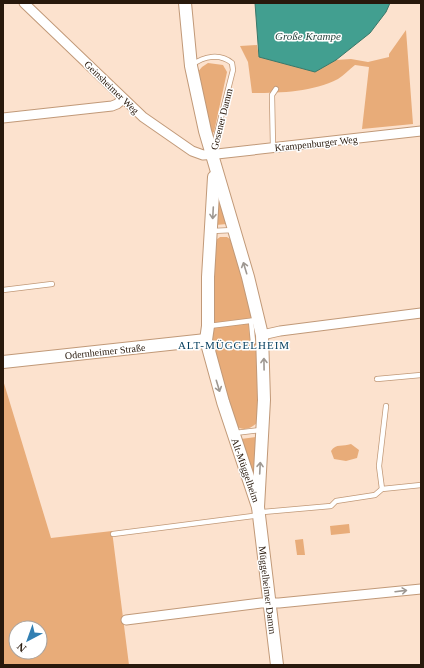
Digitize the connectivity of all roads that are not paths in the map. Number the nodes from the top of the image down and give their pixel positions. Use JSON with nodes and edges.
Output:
{"nodes":[{"id":1,"x":24,"y":3,"type":"edge"},
{"id":2,"x":184,"y":3,"type":"edge"},
{"id":3,"x":191,"y":66,"type":"junction"},
{"id":4,"x":277,"y":90,"type":"dead end"},
{"id":5,"x":123,"y":99,"type":"junction"},
{"id":6,"x":3,"y":118,"type":"edge"},
{"id":7,"x":421,"y":131,"type":"edge"},
{"id":8,"x":273,"y":148,"type":"junction"},
{"id":9,"x":212,"y":155,"type":"junction"},
{"id":10,"x":215,"y":168,"type":"junction"},
{"id":11,"x":234,"y":230,"type":"junction"},
{"id":12,"x":212,"y":231,"type":"junction"},
{"id":13,"x":52,"y":284,"type":"dead end"},
{"id":14,"x":3,"y":290,"type":"edge"},
{"id":15,"x":421,"y":313,"type":"edge"},
{"id":16,"x":255,"y":321,"type":"junction"},
{"id":17,"x":208,"y":326,"type":"junction"},
{"id":18,"x":262,"y":335,"type":"junction"},
{"id":19,"x":206,"y":340,"type":"junction"},
{"id":20,"x":252,"y":342,"type":"dead end"},
{"id":21,"x":3,"y":362,"type":"edge"},
{"id":22,"x":421,"y":375,"type":"edge"},
{"id":23,"x":377,"y":379,"type":"dead end"},
{"id":24,"x":386,"y":406,"type":"dead end"},
{"id":25,"x":262,"y":430,"type":"junction"},
{"id":26,"x":233,"y":433,"type":"junction"},
{"id":27,"x":421,"y":485,"type":"edge"},
{"id":28,"x":382,"y":489,"type":"junction"},
{"id":29,"x":258,"y":511,"type":"junction"},
{"id":30,"x":113,"y":534,"type":"dead end"},
{"id":31,"x":421,"y":589,"type":"edge"},
{"id":32,"x":269,"y":602,"type":"junction"},
{"id":33,"x":126,"y":620,"type":"dead end"},
{"id":34,"x":277,"y":665,"type":"edge"}],
"edges":[{"from":1,"to":5,"type":"street","name":"Geinsheimer Weg"},
{"from":2,"to":3,"type":"main road","name":"Gosener Damm"},
{"from":3,"to":9,"type":"main road","name":"Gosener Damm"},
{"from":3,"to":9,"type":"lane","name":"Gosener Damm"},
{"from":4,"to":8,"type":"lane"},
{"from":5,"to":6,"type":"street"},
{"from":5,"to":9,"type":"street","name":"Geinsheimer Weg"},
{"from":7,"to":8,"type":"street","name":"Krampenburger Weg"},
{"from":8,"to":9,"type":"street","name":"Krampenburger Weg"},
{"from":9,"to":10,"type":"main road","name":"Alt-Müggelheim"},
{"from":10,"to":11,"type":"main road","name":"Alt-Müggelheim"},
{"from":10,"to":12,"type":"main road","name":"Alt-Müggelheim","one_way":true},
{"from":11,"to":12,"type":"lane"},
{"from":16,"to":11,"type":"main road","name":"Alt-Müggelheim","one_way":true},
{"from":12,"to":17,"type":"main road","name":"Alt-Müggelheim"},
{"from":13,"to":14,"type":"lane"},
{"from":15,"to":18,"type":"street"},
{"from":16,"to":17,"type":"lane"},
{"from":16,"to":18,"type":"main road","name":"Alt-Müggelheim"},
{"from":16,"to":20,"type":"lane"},
{"from":17,"to":19,"type":"main road","name":"Alt-Müggelheim"},
{"from":25,"to":18,"type":"main road","name":"Alt-Müggelheim","one_way":true},
{"from":19,"to":21,"type":"main road","name":"Odernheimer Straße"},
{"from":19,"to":26,"type":"main road","name":"Alt-Müggelheim","one_way":true},
{"from":22,"to":23,"type":"lane"},
{"from":24,"to":28,"type":"lane"},
{"from":25,"to":26,"type":"lane"},
{"from":29,"to":25,"type":"main road","name":"Alt-Müggelheim","one_way":true},
{"from":26,"to":29,"type":"main road","name":"Alt-Müggelheim"},
{"from":27,"to":28,"type":"lane"},
{"from":28,"to":29,"type":"lane"},
{"from":29,"to":30,"type":"lane"},
{"from":29,"to":32,"type":"main road","name":"Müggelheimer Damm"},
{"from":32,"to":31,"type":"street","one_way":true},
{"from":32,"to":33,"type":"street"},
{"from":32,"to":34,"type":"main road","name":"Müggelheimer Damm"}]}
